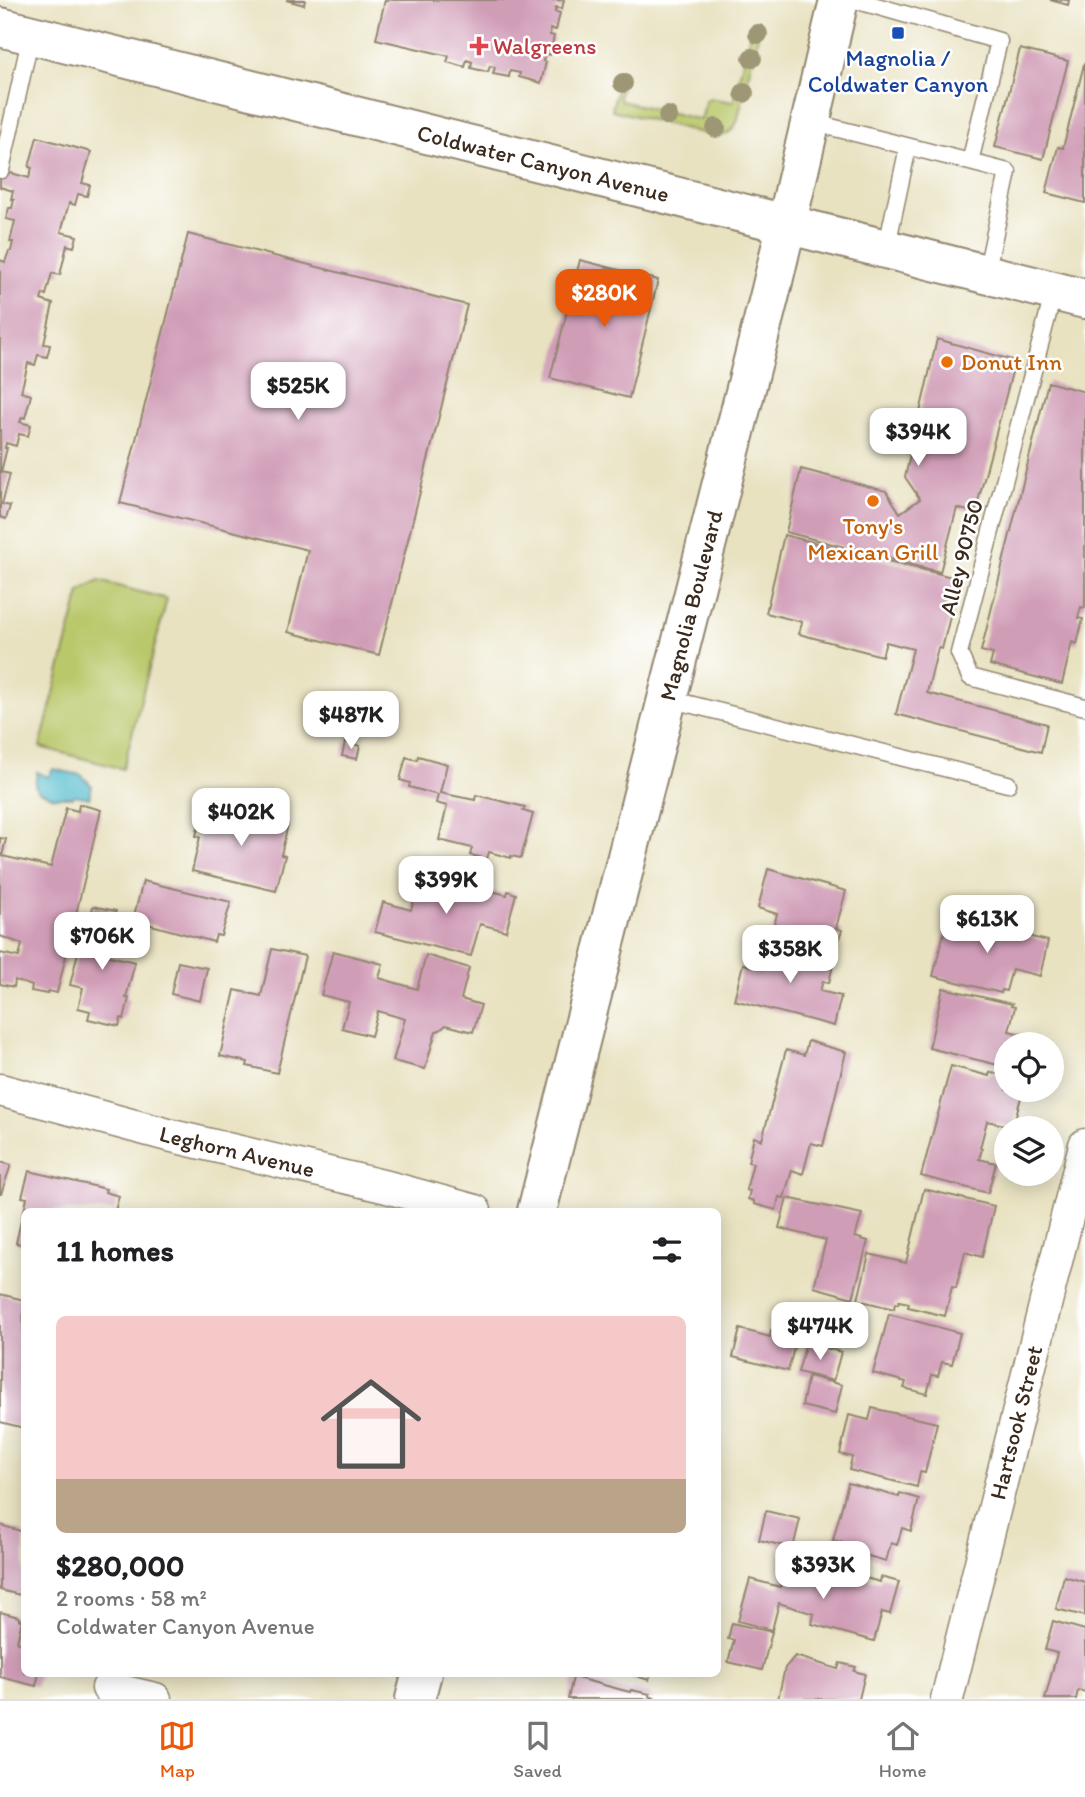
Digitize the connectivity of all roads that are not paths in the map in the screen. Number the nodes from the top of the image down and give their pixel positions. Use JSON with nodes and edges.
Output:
{"nodes":[{"id":1,"x":839,"y":0,"type":"edge"},
{"id":2,"x":855,"y":0,"type":"edge"},
{"id":3,"x":16,"y":31,"type":"edge"},
{"id":4,"x":811,"y":122,"type":"junction"},
{"id":5,"x":908,"y":147,"type":"junction"},
{"id":6,"x":970,"y":162,"type":"junction"},
{"id":7,"x":1,"y":170,"type":"edge"},
{"id":8,"x":787,"y":225,"type":"junction"},
{"id":9,"x":886,"y":250,"type":"junction"},
{"id":10,"x":986,"y":275,"type":"junction"},
{"id":11,"x":1069,"y":295,"type":"edge"},
{"id":12,"x":669,"y":699,"type":"junction"},
{"id":13,"x":1085,"y":706,"type":"edge"},
{"id":14,"x":1008,"y":784,"type":"dead end"},
{"id":15,"x":0,"y":1090,"type":"edge"},
{"id":16,"x":1085,"y":1145,"type":"edge"},
{"id":17,"x":464,"y":1208,"type":"edge"},
{"id":18,"x":538,"y":1208,"type":"edge"},
{"id":19,"x":421,"y":1677,"type":"edge"},
{"id":20,"x":108,"y":1688,"type":"dead end"},
{"id":21,"x":155,"y":1699,"type":"edge"},
{"id":22,"x":415,"y":1699,"type":"edge"},
{"id":23,"x":947,"y":1699,"type":"edge"}],
"edges":[{"from":1,"to":4,"type":"main road","name":"Magnolia Boulevard"},
{"from":2,"to":6,"type":"lane"},
{"from":3,"to":7,"type":"lane"},
{"from":3,"to":8,"type":"main road","name":"Coldwater Canyon Avenue"},
{"from":4,"to":5,"type":"lane"},
{"from":4,"to":8,"type":"main road","name":"Magnolia Boulevard"},
{"from":5,"to":6,"type":"lane"},
{"from":5,"to":9,"type":"lane"},
{"from":6,"to":10,"type":"lane"},
{"from":8,"to":9,"type":"main road","name":"Coldwater Canyon Avenue"},
{"from":8,"to":12,"type":"main road","name":"Magnolia Boulevard"},
{"from":9,"to":10,"type":"main road","name":"Coldwater Canyon Avenue"},
{"from":10,"to":11,"type":"main road","name":"Coldwater Canyon Avenue"},
{"from":11,"to":13,"type":"lane","name":"Alley 90750"},
{"from":12,"to":14,"type":"lane"},
{"from":12,"to":18,"type":"main road","name":"Magnolia Boulevard"},
{"from":15,"to":17,"type":"street","name":"Leghorn Avenue"},
{"from":16,"to":23,"type":"street","name":"Hartsook Street"},
{"from":19,"to":22,"type":"main road"},
{"from":20,"to":21,"type":"street"}]}
